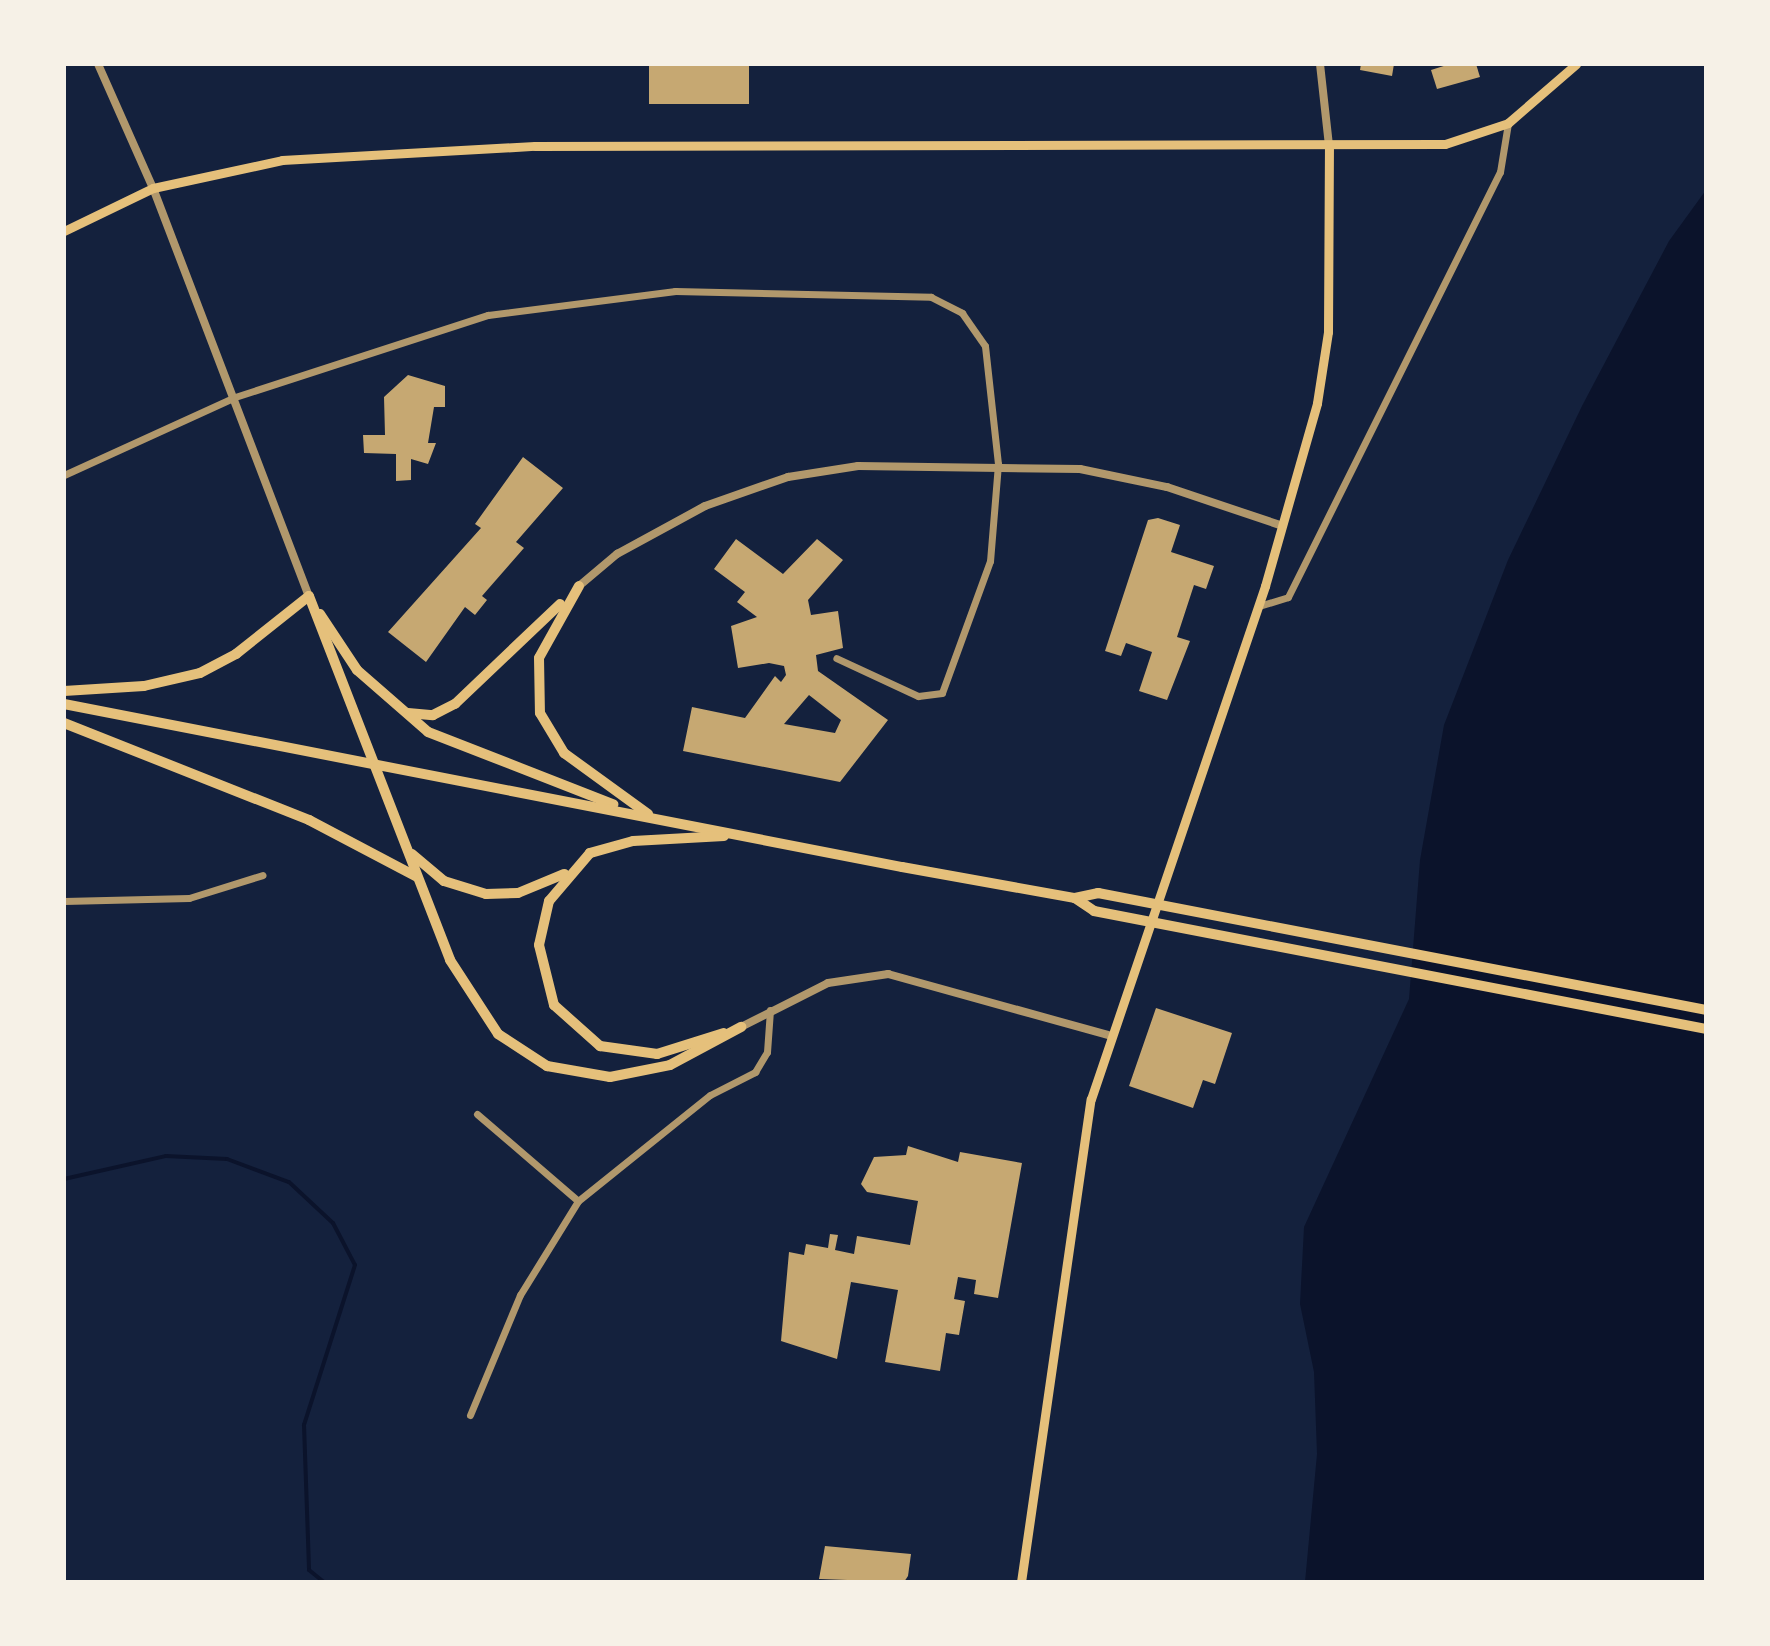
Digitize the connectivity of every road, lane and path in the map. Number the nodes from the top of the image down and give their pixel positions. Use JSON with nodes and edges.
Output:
{"nodes":[{"id":1,"x":98,"y":64,"type":"edge"},
{"id":2,"x":1320,"y":64,"type":"edge"},
{"id":3,"x":1576,"y":64,"type":"edge"},
{"id":4,"x":1508,"y":123,"type":"junction"},
{"id":5,"x":1329,"y":146,"type":"junction"},
{"id":6,"x":153,"y":188,"type":"junction"},
{"id":7,"x":64,"y":231,"type":"edge"},
{"id":8,"x":235,"y":397,"type":"junction"},
{"id":9,"x":998,"y":464,"type":"junction"},
{"id":10,"x":64,"y":475,"type":"edge"},
{"id":11,"x":1283,"y":526,"type":"junction"},
{"id":12,"x":579,"y":586,"type":"junction"},
{"id":13,"x":309,"y":596,"type":"junction"},
{"id":14,"x":1259,"y":606,"type":"junction"},
{"id":15,"x":836,"y":658,"type":"dead end"},
{"id":16,"x":64,"y":691,"type":"edge"},
{"id":17,"x":64,"y":704,"type":"edge"},
{"id":18,"x":404,"y":712,"type":"junction"},
{"id":19,"x":64,"y":723,"type":"edge"},
{"id":20,"x":653,"y":817,"type":"junction"},
{"id":21,"x":742,"y":835,"type":"junction"},
{"id":22,"x":406,"y":847,"type":"junction"},
{"id":23,"x":568,"y":873,"type":"junction"},
{"id":24,"x":263,"y":875,"type":"dead end"},
{"id":25,"x":421,"y":881,"type":"junction"},
{"id":26,"x":1075,"y":898,"type":"junction"},
{"id":27,"x":64,"y":901,"type":"edge"},
{"id":28,"x":770,"y":1010,"type":"junction"},
{"id":29,"x":1706,"y":1010,"type":"edge"},
{"id":30,"x":741,"y":1027,"type":"junction"},
{"id":31,"x":1706,"y":1029,"type":"edge"},
{"id":32,"x":1108,"y":1035,"type":"junction"},
{"id":33,"x":477,"y":1114,"type":"dead end"},
{"id":34,"x":578,"y":1201,"type":"junction"},
{"id":35,"x":470,"y":1415,"type":"dead end"},
{"id":36,"x":1021,"y":1582,"type":"edge"}],
"edges":[{"from":1,"to":6,"type":"street"},
{"from":2,"to":5,"type":"street"},
{"from":3,"to":4,"type":"main road"},
{"from":4,"to":5,"type":"main road"},
{"from":4,"to":14,"type":"street"},
{"from":5,"to":6,"type":"main road"},
{"from":5,"to":11,"type":"main road"},
{"from":6,"to":7,"type":"main road"},
{"from":6,"to":8,"type":"street"},
{"from":8,"to":9,"type":"street"},
{"from":8,"to":10,"type":"street"},
{"from":8,"to":13,"type":"street"},
{"from":9,"to":11,"type":"street"},
{"from":9,"to":12,"type":"street"},
{"from":9,"to":15,"type":"street"},
{"from":11,"to":14,"type":"main road"},
{"from":12,"to":18,"type":"main road"},
{"from":12,"to":20,"type":"main road"},
{"from":13,"to":16,"type":"main road"},
{"from":13,"to":18,"type":"main road"},
{"from":13,"to":22,"type":"main road"},
{"from":14,"to":32,"type":"main road"},
{"from":17,"to":20,"type":"main road"},
{"from":18,"to":20,"type":"main road"},
{"from":19,"to":25,"type":"main road"},
{"from":20,"to":21,"type":"main road"},
{"from":21,"to":23,"type":"main road"},
{"from":21,"to":26,"type":"main road"},
{"from":22,"to":23,"type":"main road"},
{"from":22,"to":25,"type":"main road"},
{"from":23,"to":30,"type":"main road"},
{"from":24,"to":27,"type":"street"},
{"from":25,"to":30,"type":"main road"},
{"from":26,"to":29,"type":"main road"},
{"from":26,"to":31,"type":"main road"},
{"from":28,"to":30,"type":"street"},
{"from":28,"to":32,"type":"street"},
{"from":28,"to":34,"type":"street"},
{"from":32,"to":36,"type":"main road"},
{"from":33,"to":34,"type":"street"},
{"from":34,"to":35,"type":"street"}]}
